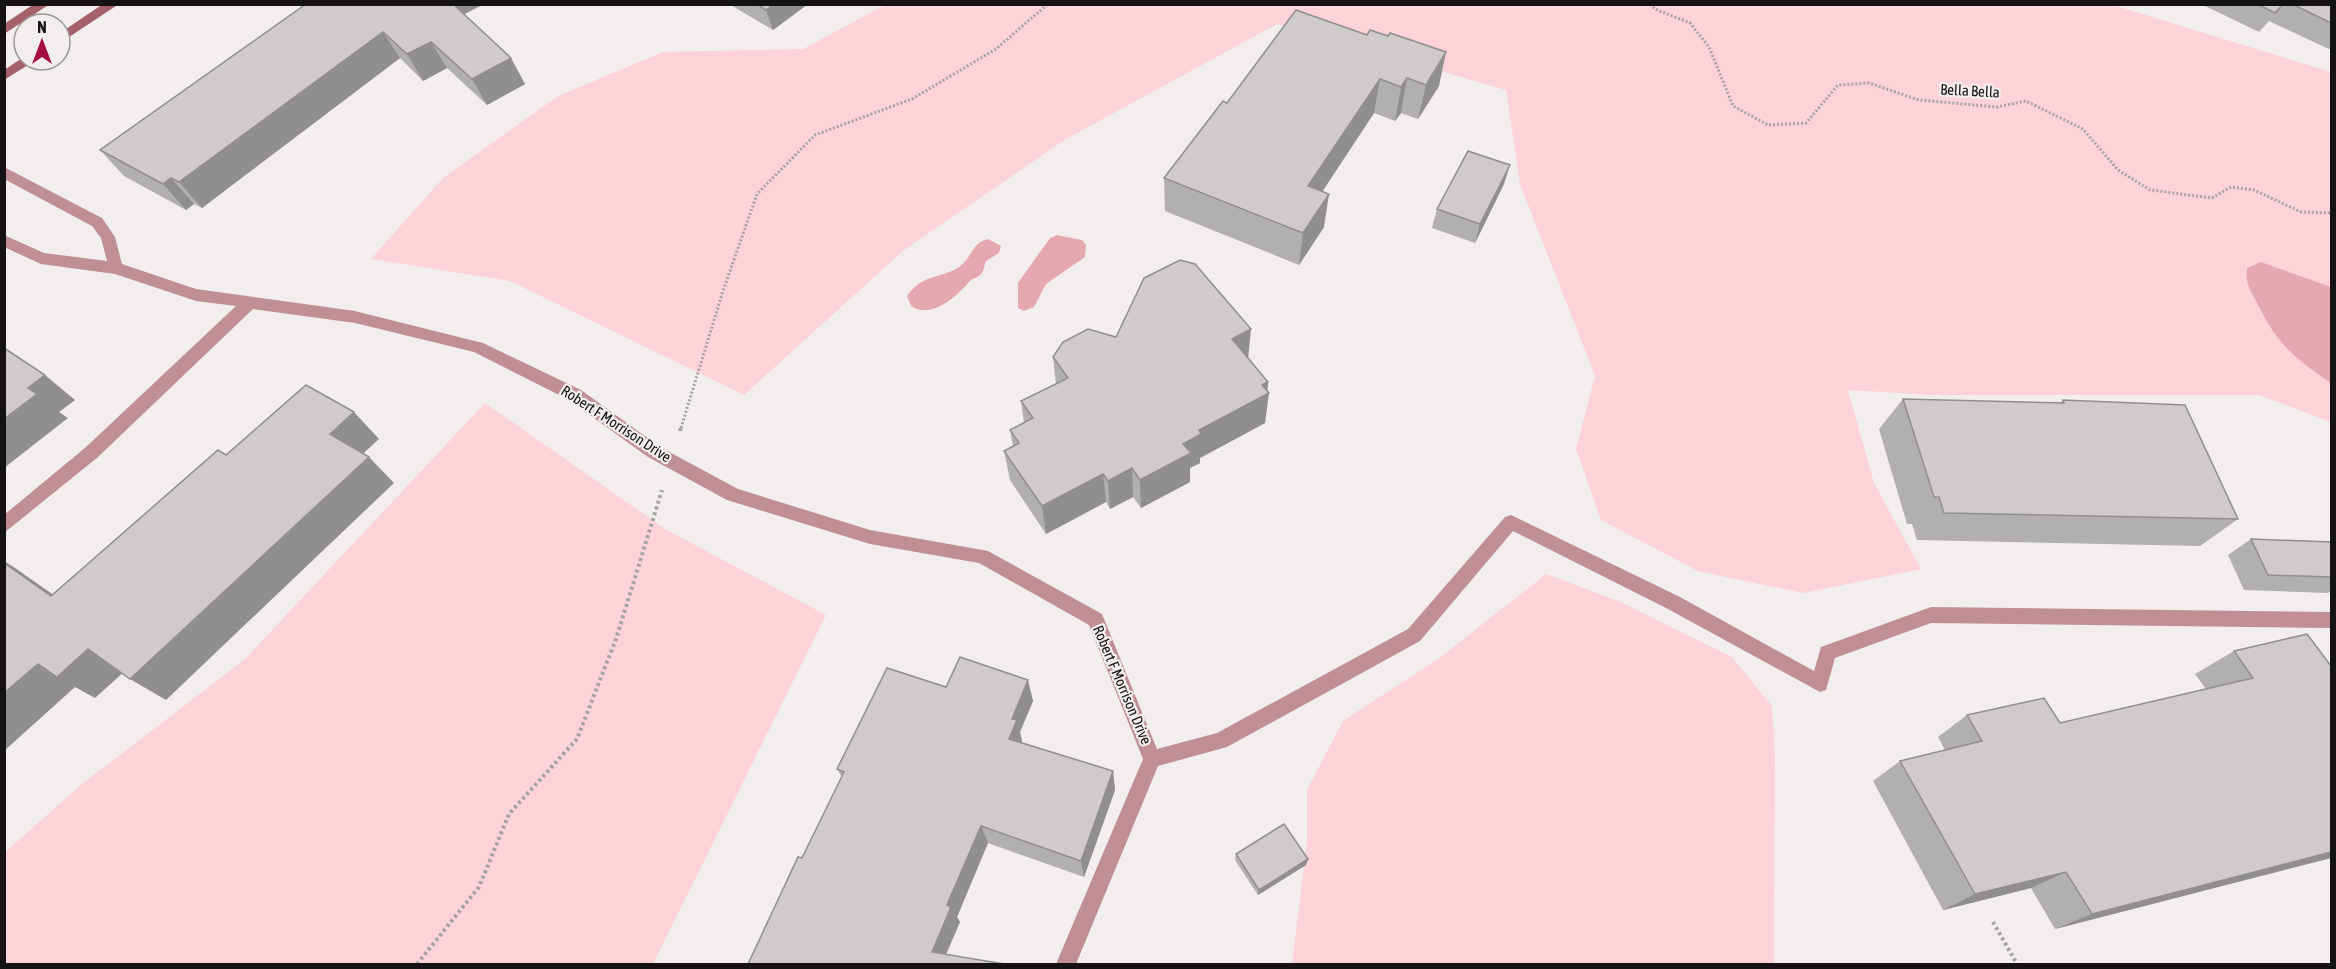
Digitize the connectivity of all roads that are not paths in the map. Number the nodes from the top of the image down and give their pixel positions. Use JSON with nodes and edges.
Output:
{"nodes":[{"id":1,"x":44,"y":4,"type":"edge"},
{"id":2,"x":112,"y":4,"type":"edge"},
{"id":3,"x":4,"y":30,"type":"edge"},
{"id":4,"x":72,"y":31,"type":"edge"},
{"id":5,"x":4,"y":172,"type":"edge"},
{"id":6,"x":4,"y":240,"type":"edge"},
{"id":7,"x":117,"y":268,"type":"junction"},
{"id":8,"x":249,"y":303,"type":"junction"},
{"id":9,"x":4,"y":526,"type":"edge"},
{"id":10,"x":2331,"y":620,"type":"edge"},
{"id":11,"x":1152,"y":759,"type":"junction"},
{"id":12,"x":1066,"y":964,"type":"edge"}],
"edges":[{"from":1,"to":3,"type":"main road"},
{"from":2,"to":4,"type":"main road"},
{"from":5,"to":7,"type":"lane"},
{"from":6,"to":7,"type":"lane","name":"Robert F Morrison Drive"},
{"from":7,"to":8,"type":"lane","name":"Robert F Morrison Drive"},
{"from":8,"to":9,"type":"lane"},
{"from":8,"to":11,"type":"lane","name":"Robert F Morrison Drive"},
{"from":10,"to":11,"type":"lane"},
{"from":11,"to":12,"type":"lane"}]}
